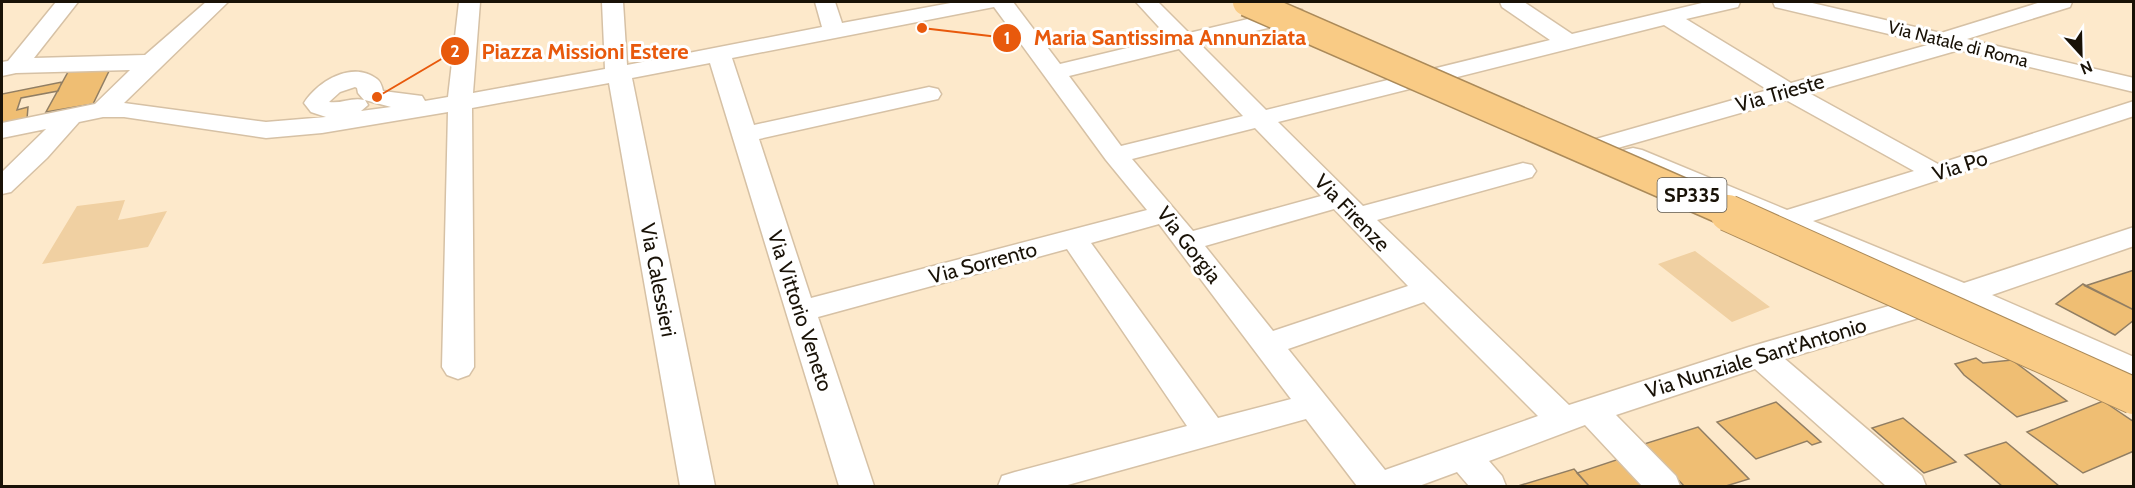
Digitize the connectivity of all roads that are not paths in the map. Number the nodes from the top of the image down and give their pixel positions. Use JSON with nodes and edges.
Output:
{"nodes":[{"id":1,"x":66,"y":2,"type":"edge"},
{"id":2,"x":218,"y":2,"type":"edge"},
{"id":3,"x":469,"y":2,"type":"edge"},
{"id":4,"x":612,"y":2,"type":"edge"},
{"id":5,"x":825,"y":2,"type":"edge"},
{"id":6,"x":987,"y":2,"type":"edge"},
{"id":7,"x":1002,"y":2,"type":"edge"},
{"id":8,"x":1146,"y":2,"type":"edge"},
{"id":9,"x":1247,"y":2,"type":"edge"},
{"id":10,"x":1264,"y":2,"type":"edge"},
{"id":11,"x":1510,"y":2,"type":"edge"},
{"id":12,"x":1730,"y":2,"type":"edge"},
{"id":13,"x":1783,"y":2,"type":"edge"},
{"id":14,"x":2062,"y":2,"type":"edge"},
{"id":15,"x":938,"y":7,"type":"edge"},
{"id":16,"x":1287,"y":8,"type":"edge"},
{"id":17,"x":1667,"y":17,"type":"junction"},
{"id":18,"x":834,"y":32,"type":"junction"},
{"id":19,"x":1567,"y":41,"type":"junction"},
{"id":20,"x":1185,"y":42,"type":"junction"},
{"id":21,"x":1948,"y":42,"type":"junction"},
{"id":22,"x":719,"y":54,"type":"junction"},
{"id":23,"x":151,"y":62,"type":"junction"},
{"id":24,"x":9,"y":68,"type":"edge"},
{"id":25,"x":1055,"y":72,"type":"junction"},
{"id":26,"x":619,"y":73,"type":"junction"},
{"id":27,"x":1428,"y":75,"type":"junction"},
{"id":28,"x":2133,"y":85,"type":"edge"},
{"id":29,"x":1787,"y":91,"type":"junction"},
{"id":30,"x":929,"y":94,"type":"dead end"},
{"id":31,"x":378,"y":99,"type":"dead end"},
{"id":32,"x":460,"y":104,"type":"junction"},
{"id":33,"x":2133,"y":108,"type":"edge"},
{"id":34,"x":103,"y":110,"type":"junction"},
{"id":35,"x":418,"y":111,"type":"junction"},
{"id":36,"x":72,"y":115,"type":"junction"},
{"id":37,"x":1259,"y":118,"type":"junction"},
{"id":38,"x":2,"y":130,"type":"edge"},
{"id":39,"x":743,"y":135,"type":"junction"},
{"id":40,"x":1605,"y":144,"type":"junction"},
{"id":41,"x":1115,"y":155,"type":"junction"},
{"id":42,"x":1523,"y":171,"type":"dead end"},
{"id":43,"x":1936,"y":173,"type":"junction"},
{"id":44,"x":2,"y":186,"type":"edge"},
{"id":45,"x":1348,"y":208,"type":"junction"},
{"id":46,"x":1165,"y":214,"type":"junction"},
{"id":47,"x":1785,"y":220,"type":"junction"},
{"id":48,"x":2133,"y":236,"type":"edge"},
{"id":49,"x":1074,"y":239,"type":"junction"},
{"id":50,"x":1187,"y":242,"type":"junction"},
{"id":51,"x":1429,"y":290,"type":"junction"},
{"id":52,"x":1963,"y":294,"type":"junction"},
{"id":53,"x":801,"y":311,"type":"junction"},
{"id":54,"x":1267,"y":344,"type":"junction"},
{"id":55,"x":1760,"y":355,"type":"junction"},
{"id":56,"x":458,"y":367,"type":"dead end"},
{"id":57,"x":2133,"y":372,"type":"edge"},
{"id":58,"x":2133,"y":396,"type":"edge"},
{"id":59,"x":1313,"y":405,"type":"junction"},
{"id":60,"x":1577,"y":415,"type":"junction"},
{"id":61,"x":1209,"y":432,"type":"junction"},
{"id":62,"x":1464,"y":456,"type":"junction"},
{"id":63,"x":697,"y":486,"type":"edge"},
{"id":64,"x":856,"y":486,"type":"edge"},
{"id":65,"x":1015,"y":486,"type":"edge"},
{"id":66,"x":1378,"y":486,"type":"edge"},
{"id":67,"x":1489,"y":486,"type":"edge"},
{"id":68,"x":1663,"y":486,"type":"edge"},
{"id":69,"x":1909,"y":486,"type":"edge"}],
"edges":[{"from":1,"to":24,"type":"street"},
{"from":2,"to":23,"type":"street"},
{"from":3,"to":32,"type":"street"},
{"from":4,"to":26,"type":"street","name":"Via Calessieri"},
{"from":5,"to":18,"type":"street"},
{"from":6,"to":15,"type":"street"},
{"from":7,"to":25,"type":"street","name":"Via Gorgia"},
{"from":8,"to":20,"type":"street","name":"Via Firenze"},
{"from":9,"to":58,"type":"highway","number":"SP335","bridge":true},
{"from":10,"to":16,"type":"street"},
{"from":11,"to":19,"type":"street"},
{"from":12,"to":17,"type":"street"},
{"from":13,"to":21,"type":"street","name":"Via Natale di Roma"},
{"from":14,"to":21,"type":"street","name":"Via Trieste"},
{"from":15,"to":18,"type":"street"},
{"from":16,"to":20,"type":"street"},
{"from":16,"to":27,"type":"street"},
{"from":16,"to":57,"type":"highway","number":"SP335"},
{"from":17,"to":19,"type":"street"},
{"from":17,"to":29,"type":"street"},
{"from":18,"to":22,"type":"street"},
{"from":19,"to":27,"type":"street"},
{"from":20,"to":25,"type":"street"},
{"from":20,"to":37,"type":"street","name":"Via Firenze"},
{"from":21,"to":28,"type":"street","name":"Via Natale di Roma"},
{"from":21,"to":29,"type":"street","name":"Via Trieste"},
{"from":22,"to":26,"type":"street"},
{"from":22,"to":39,"type":"street","name":"Via Vittorio Veneto"},
{"from":23,"to":24,"type":"street"},
{"from":23,"to":34,"type":"street"},
{"from":25,"to":41,"type":"street","name":"Via Gorgia"},
{"from":26,"to":32,"type":"street"},
{"from":26,"to":63,"type":"street","name":"Via Calessieri"},
{"from":27,"to":37,"type":"street"},
{"from":27,"to":40,"type":"street"},
{"from":29,"to":40,"type":"street","name":"Via Trieste"},
{"from":29,"to":43,"type":"street"},
{"from":30,"to":39,"type":"street"},
{"from":31,"to":35,"type":"street"},
{"from":32,"to":35,"type":"street"},
{"from":32,"to":56,"type":"street"},
{"from":33,"to":43,"type":"street","name":"Via Po"},
{"from":34,"to":35,"type":"street"},
{"from":34,"to":36,"type":"street"},
{"from":36,"to":38,"type":"street"},
{"from":36,"to":44,"type":"street"},
{"from":37,"to":41,"type":"street"},
{"from":37,"to":45,"type":"street","name":"Via Firenze"},
{"from":39,"to":53,"type":"street","name":"Via Vittorio Veneto"},
{"from":40,"to":47,"type":"street"},
{"from":41,"to":46,"type":"street","name":"Via Gorgia"},
{"from":42,"to":45,"type":"street"},
{"from":43,"to":47,"type":"street","name":"Via Po"},
{"from":45,"to":50,"type":"street"},
{"from":45,"to":51,"type":"street","name":"Via Firenze"},
{"from":46,"to":49,"type":"street","name":"Via Sorrento"},
{"from":46,"to":50,"type":"street","name":"Via Gorgia"},
{"from":47,"to":52,"type":"street"},
{"from":48,"to":52,"type":"street","name":"Via Nunziale Sant'Antonio"},
{"from":49,"to":53,"type":"street","name":"Via Sorrento"},
{"from":49,"to":61,"type":"street"},
{"from":50,"to":54,"type":"street","name":"Via Gorgia"},
{"from":51,"to":54,"type":"street"},
{"from":51,"to":60,"type":"street","name":"Via Firenze"},
{"from":52,"to":55,"type":"street","name":"Via Nunziale Sant'Antonio"},
{"from":52,"to":57,"type":"street"},
{"from":53,"to":64,"type":"street","name":"Via Vittorio Veneto"},
{"from":54,"to":59,"type":"street","name":"Via Gorgia"},
{"from":55,"to":60,"type":"street","name":"Via Nunziale Sant'Antonio"},
{"from":55,"to":69,"type":"street"},
{"from":59,"to":61,"type":"street"},
{"from":59,"to":66,"type":"street","name":"Via Gorgia"},
{"from":60,"to":62,"type":"street","name":"Via Nunziale Sant'Antonio"},
{"from":60,"to":68,"type":"street","name":"Via Firenze"},
{"from":61,"to":65,"type":"street"},
{"from":62,"to":66,"type":"street","name":"Via Nunziale Sant'Antonio"},
{"from":62,"to":67,"type":"street"}]}
